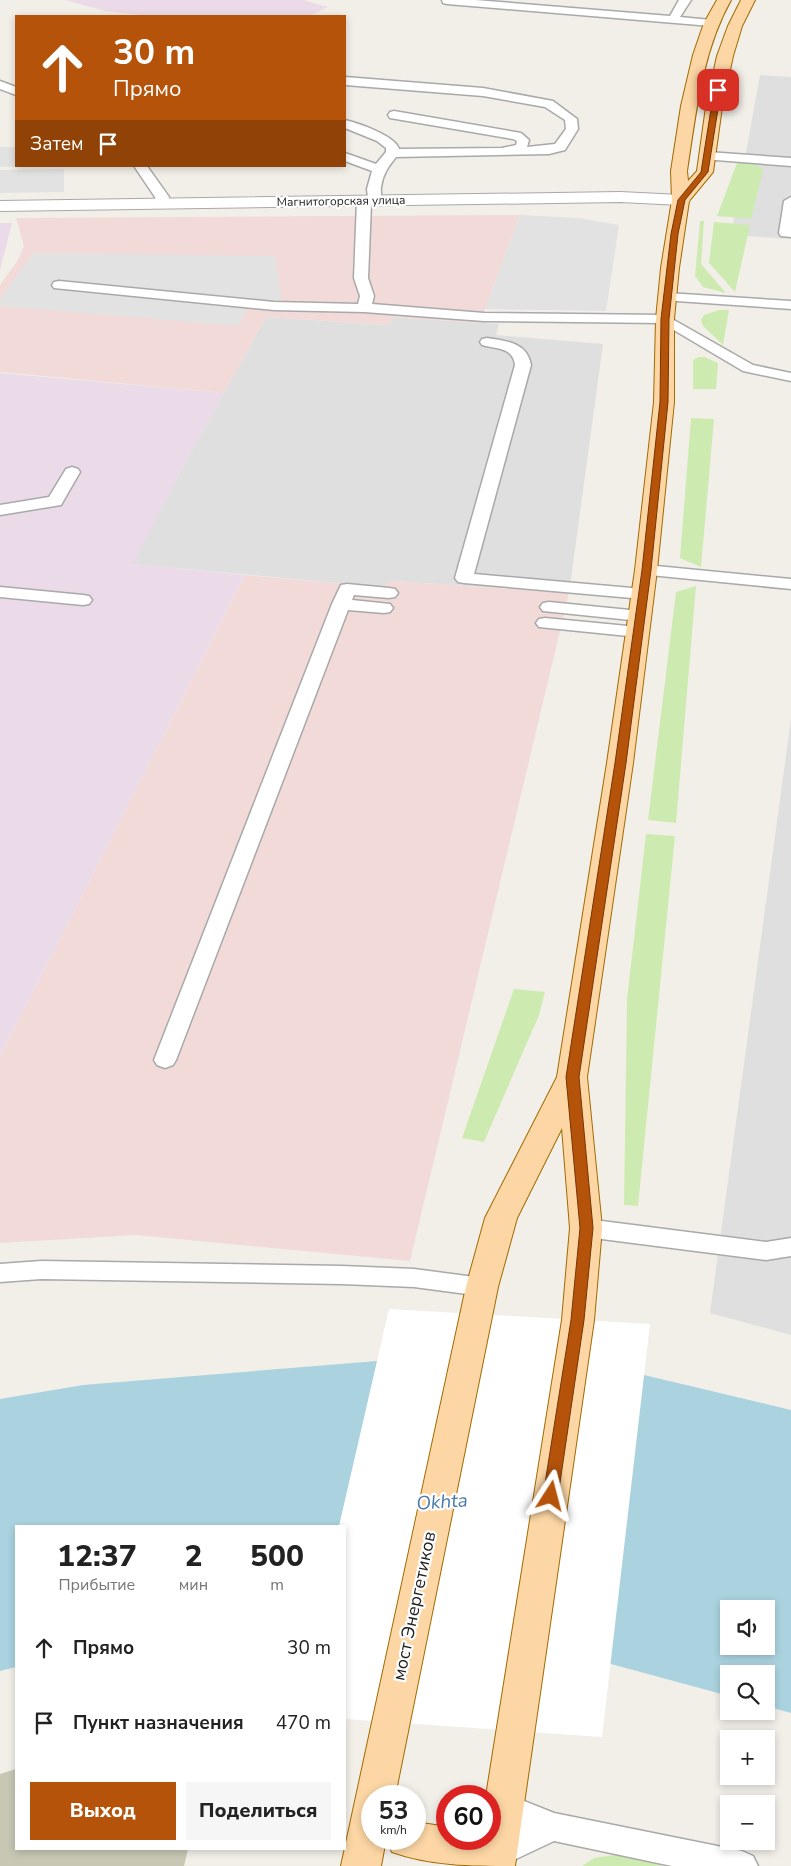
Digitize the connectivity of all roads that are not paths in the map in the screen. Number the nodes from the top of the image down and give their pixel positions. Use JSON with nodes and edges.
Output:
{"nodes":[{"id":1,"x":685,"y":0,"type":"edge"},
{"id":2,"x":724,"y":0,"type":"edge"},
{"id":3,"x":748,"y":0,"type":"edge"},
{"id":4,"x":447,"y":1,"type":"edge"},
{"id":5,"x":673,"y":20,"type":"junction"},
{"id":6,"x":712,"y":23,"type":"junction"},
{"id":7,"x":346,"y":81,"type":"edge"},
{"id":8,"x":0,"y":85,"type":"edge"},
{"id":9,"x":15,"y":91,"type":"edge"},
{"id":10,"x":394,"y":115,"type":"dead end"},
{"id":11,"x":346,"y":124,"type":"edge"},
{"id":12,"x":512,"y":151,"type":"junction"},
{"id":13,"x":392,"y":153,"type":"junction"},
{"id":14,"x":708,"y":156,"type":"junction"},
{"id":15,"x":346,"y":157,"type":"edge"},
{"id":16,"x":791,"y":162,"type":"edge"},
{"id":17,"x":141,"y":167,"type":"edge"},
{"id":18,"x":379,"y":169,"type":"junction"},
{"id":19,"x":681,"y":200,"type":"junction"},
{"id":20,"x":369,"y":201,"type":"junction"},
{"id":21,"x":791,"y":201,"type":"edge"},
{"id":22,"x":162,"y":204,"type":"junction"},
{"id":23,"x":0,"y":206,"type":"edge"},
{"id":24,"x":791,"y":233,"type":"edge"},
{"id":25,"x":59,"y":285,"type":"dead end"},
{"id":26,"x":667,"y":296,"type":"junction"},
{"id":27,"x":791,"y":305,"type":"edge"},
{"id":28,"x":364,"y":308,"type":"junction"},
{"id":29,"x":665,"y":319,"type":"junction"},
{"id":30,"x":487,"y":342,"type":"dead end"},
{"id":31,"x":789,"y":378,"type":"dead end"},
{"id":32,"x":72,"y":472,"type":"dead end"},
{"id":33,"x":0,"y":510,"type":"edge"},
{"id":34,"x":646,"y":570,"type":"junction"},
{"id":35,"x":791,"y":584,"type":"edge"},
{"id":36,"x":0,"y":592,"type":"edge"},
{"id":37,"x":82,"y":600,"type":"dead end"},
{"id":38,"x":386,"y":600,"type":"dead end"},
{"id":39,"x":640,"y":614,"type":"junction"},
{"id":40,"x":547,"y":615,"type":"dead end"},
{"id":41,"x":165,"y":1060,"type":"dead end"},
{"id":42,"x":572,"y":1077,"type":"junction"},
{"id":43,"x":586,"y":1228,"type":"junction"},
{"id":44,"x":791,"y":1247,"type":"edge"},
{"id":45,"x":0,"y":1274,"type":"edge"},
{"id":46,"x":479,"y":1301,"type":"junction"},
{"id":47,"x":378,"y":1785,"type":"edge"},
{"id":48,"x":504,"y":1806,"type":"junction"},
{"id":49,"x":552,"y":1827,"type":"junction"},
{"id":50,"x":426,"y":1844,"type":"edge"},
{"id":51,"x":496,"y":1860,"type":"edge"},
{"id":52,"x":742,"y":1866,"type":"edge"}],
"edges":[{"from":1,"to":5,"type":"lane"},
{"from":2,"to":6,"type":"main road"},
{"from":3,"to":14,"type":"main road"},
{"from":4,"to":5,"type":"lane"},
{"from":5,"to":6,"type":"lane"},
{"from":6,"to":19,"type":"main road"},
{"from":7,"to":12,"type":"lane"},
{"from":8,"to":9,"type":"lane"},
{"from":10,"to":12,"type":"lane"},
{"from":11,"to":13,"type":"lane"},
{"from":12,"to":13,"type":"lane"},
{"from":13,"to":18,"type":"lane"},
{"from":14,"to":16,"type":"lane"},
{"from":14,"to":19,"type":"main road"},
{"from":15,"to":18,"type":"lane"},
{"from":17,"to":22,"type":"lane"},
{"from":18,"to":20,"type":"lane"},
{"from":19,"to":20,"type":"street","name":"Магнитогорская улица"},
{"from":19,"to":26,"type":"main road"},
{"from":20,"to":22,"type":"street","name":"Магнитогорская улица"},
{"from":20,"to":28,"type":"lane"},
{"from":21,"to":24,"type":"lane"},
{"from":22,"to":23,"type":"street","name":"Магнитогорская улица"},
{"from":25,"to":28,"type":"lane"},
{"from":26,"to":27,"type":"lane"},
{"from":26,"to":29,"type":"main road"},
{"from":28,"to":29,"type":"lane"},
{"from":29,"to":31,"type":"lane"},
{"from":29,"to":34,"type":"main road"},
{"from":30,"to":39,"type":"lane"},
{"from":32,"to":33,"type":"lane"},
{"from":34,"to":35,"type":"lane"},
{"from":34,"to":39,"type":"main road"},
{"from":36,"to":37,"type":"lane"},
{"from":38,"to":41,"type":"lane"},
{"from":39,"to":40,"type":"lane"},
{"from":39,"to":42,"type":"main road"},
{"from":42,"to":43,"type":"main road"},
{"from":42,"to":46,"type":"main road","name":"мост Энергетиков"},
{"from":43,"to":44,"type":"lane"},
{"from":43,"to":48,"type":"main road"},
{"from":45,"to":46,"type":"lane"},
{"from":46,"to":47,"type":"main road","name":"мост Энергетиков"},
{"from":48,"to":49,"type":"lane"},
{"from":48,"to":51,"type":"main road"},
{"from":49,"to":51,"type":"lane"},
{"from":49,"to":52,"type":"lane"},
{"from":50,"to":51,"type":"main road"}]}
